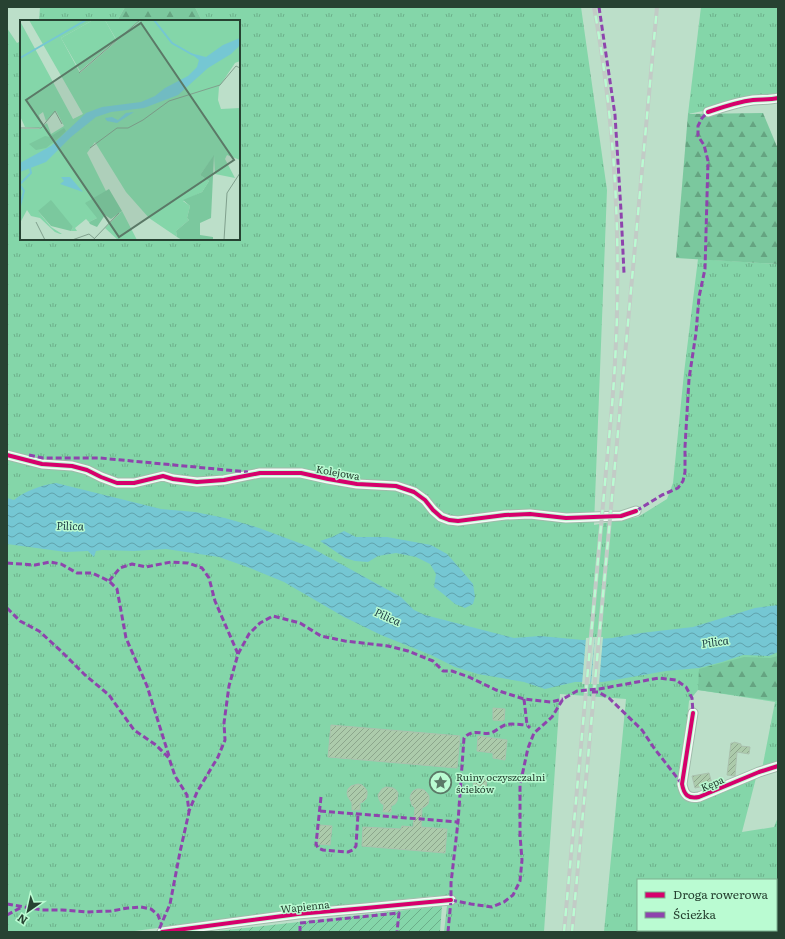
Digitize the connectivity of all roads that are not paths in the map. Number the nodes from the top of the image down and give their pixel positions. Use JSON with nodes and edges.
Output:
{"nodes":[{"id":1,"x":778,"y":98,"type":"edge"},
{"id":2,"x":708,"y":112,"type":"dead end"},
{"id":3,"x":7,"y":455,"type":"edge"},
{"id":4,"x":636,"y":511,"type":"dead end"},
{"id":5,"x":693,"y":713,"type":"dead end"},
{"id":6,"x":778,"y":766,"type":"edge"},
{"id":7,"x":451,"y":900,"type":"dead end"},
{"id":8,"x":162,"y":932,"type":"edge"}],
"edges":[{"from":1,"to":2,"type":"street"},
{"from":3,"to":4,"type":"street","name":"Kolejowa"},
{"from":5,"to":6,"type":"street","name":"Kępa"},
{"from":7,"to":8,"type":"street","name":"Wapienna"}]}
